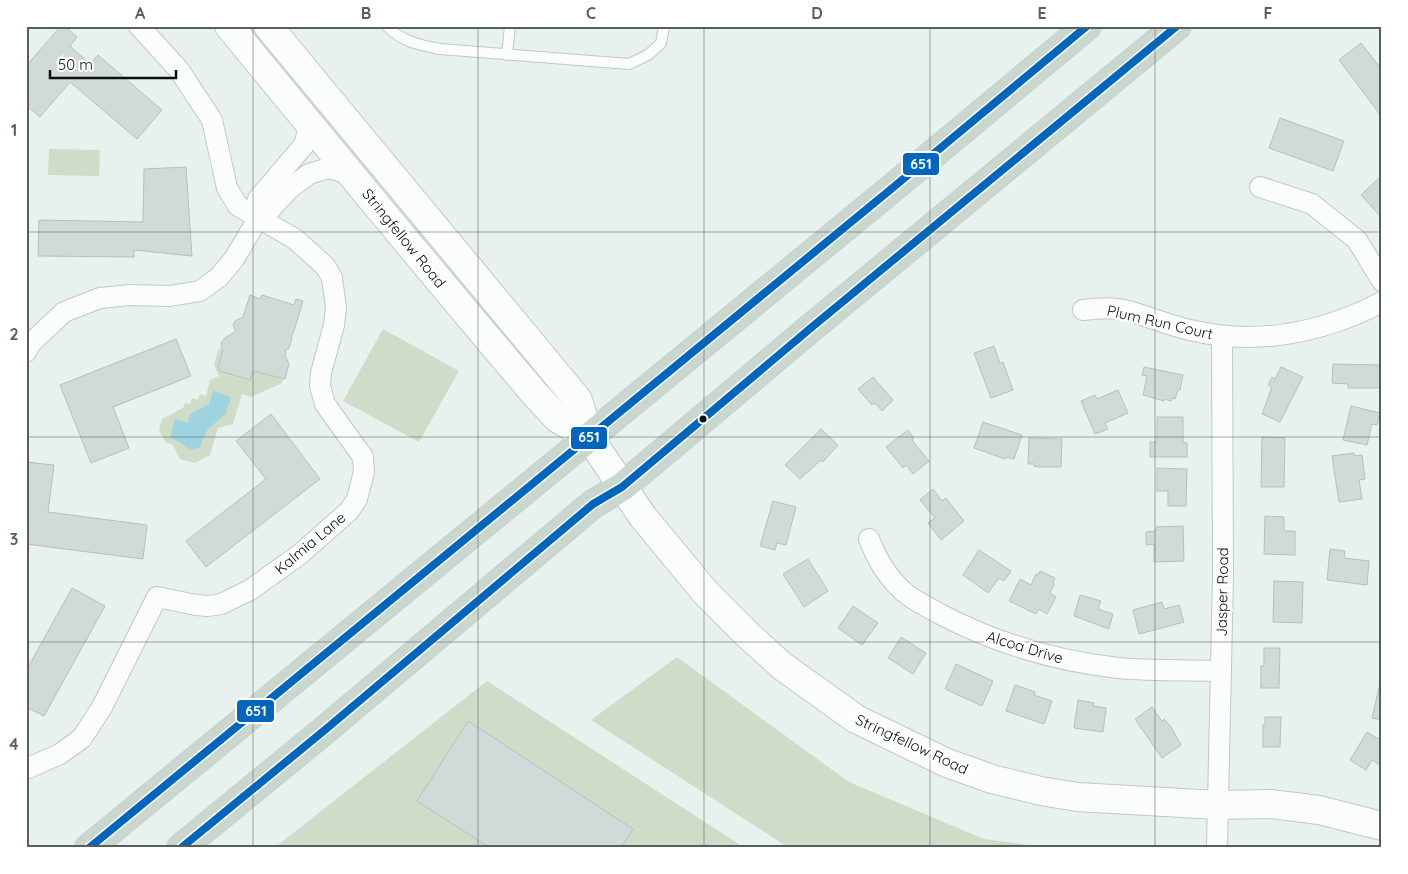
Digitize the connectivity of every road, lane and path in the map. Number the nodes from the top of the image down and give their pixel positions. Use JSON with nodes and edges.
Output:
{"nodes":[{"id":1,"x":139,"y":26,"type":"edge"},
{"id":2,"x":228,"y":26,"type":"edge"},
{"id":3,"x":268,"y":26,"type":"edge"},
{"id":4,"x":387,"y":26,"type":"edge"},
{"id":5,"x":510,"y":26,"type":"edge"},
{"id":6,"x":664,"y":26,"type":"edge"},
{"id":7,"x":1087,"y":26,"type":"edge"},
{"id":8,"x":1177,"y":26,"type":"edge"},
{"id":9,"x":507,"y":55,"type":"junction"},
{"id":10,"x":300,"y":111,"type":"junction"},
{"id":11,"x":362,"y":186,"type":"junction"},
{"id":12,"x":1260,"y":187,"type":"dead end"},
{"id":13,"x":259,"y":217,"type":"junction"},
{"id":14,"x":1382,"y":280,"type":"edge"},
{"id":15,"x":1382,"y":302,"type":"edge"},
{"id":16,"x":1082,"y":310,"type":"dead end"},
{"id":17,"x":1222,"y":336,"type":"junction"},
{"id":18,"x":26,"y":352,"type":"edge"},
{"id":19,"x":589,"y":437,"type":"junction"},
{"id":20,"x":622,"y":487,"type":"junction"},
{"id":21,"x":869,"y":539,"type":"dead end"},
{"id":22,"x":1221,"y":671,"type":"junction"},
{"id":23,"x":26,"y":768,"type":"edge"},
{"id":24,"x":1218,"y":805,"type":"junction"},
{"id":25,"x":1382,"y":826,"type":"edge"},
{"id":26,"x":89,"y":848,"type":"edge"},
{"id":27,"x":180,"y":848,"type":"edge"},
{"id":28,"x":1217,"y":848,"type":"edge"}],
"edges":[{"from":1,"to":13,"type":"street"},
{"from":2,"to":10,"type":"main road","name":"Stringfellow Road"},
{"from":3,"to":19,"type":"main road","name":"Stringfellow Road"},
{"from":4,"to":9,"type":"lane"},
{"from":5,"to":9,"type":"lane"},
{"from":6,"to":9,"type":"lane"},
{"from":7,"to":19,"type":"highway"},
{"from":8,"to":20,"type":"highway"},
{"from":10,"to":11,"type":"main road","name":"Stringfellow Road"},
{"from":10,"to":13,"type":"street"},
{"from":11,"to":13,"type":"street"},
{"from":11,"to":19,"type":"main road","name":"Stringfellow Road"},
{"from":12,"to":14,"type":"street"},
{"from":13,"to":18,"type":"street"},
{"from":13,"to":23,"type":"street","name":"Kalmia Lane"},
{"from":15,"to":17,"type":"street","name":"Plum Run Court"},
{"from":16,"to":17,"type":"street","name":"Plum Run Court"},
{"from":17,"to":22,"type":"street","name":"Jasper Road"},
{"from":19,"to":20,"type":"main road","name":"Stringfellow Road"},
{"from":19,"to":26,"type":"highway"},
{"from":20,"to":24,"type":"main road","name":"Stringfellow Road"},
{"from":20,"to":27,"type":"highway"},
{"from":21,"to":22,"type":"street","name":"Alcoa Drive"},
{"from":22,"to":24,"type":"street","name":"Jasper Road"},
{"from":24,"to":25,"type":"main road","name":"Stringfellow Road"},
{"from":24,"to":28,"type":"street","name":"Jasper Road"}]}
